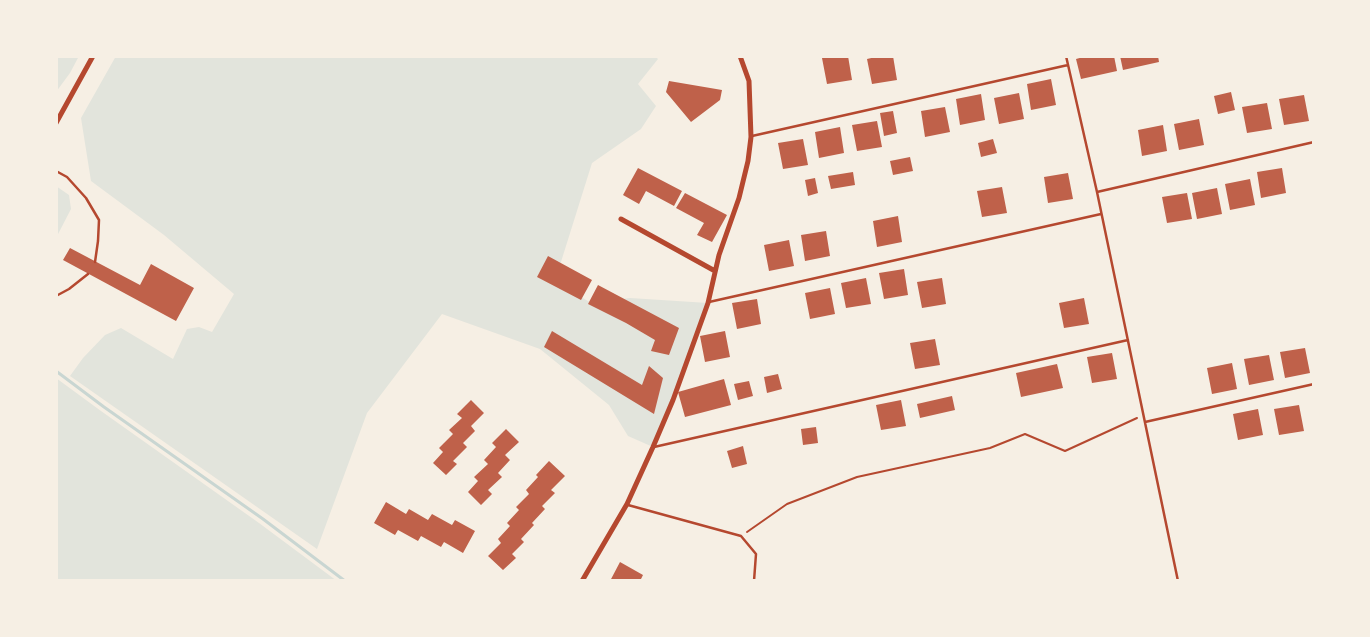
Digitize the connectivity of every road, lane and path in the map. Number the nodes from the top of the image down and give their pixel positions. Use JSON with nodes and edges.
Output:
{"nodes":[{"id":1,"x":92,"y":56,"type":"edge"},
{"id":2,"x":740,"y":56,"type":"edge"},
{"id":3,"x":1066,"y":56,"type":"edge"},
{"id":4,"x":1068,"y":65,"type":"junction"},
{"id":5,"x":56,"y":123,"type":"edge"},
{"id":6,"x":751,"y":137,"type":"junction"},
{"id":7,"x":1314,"y":142,"type":"edge"},
{"id":8,"x":56,"y":171,"type":"edge"},
{"id":9,"x":1098,"y":192,"type":"junction"},
{"id":10,"x":1102,"y":213,"type":"junction"},
{"id":11,"x":622,"y":219,"type":"dead end"},
{"id":12,"x":95,"y":262,"type":"dead end"},
{"id":13,"x":715,"y":271,"type":"junction"},
{"id":14,"x":88,"y":274,"type":"dead end"},
{"id":15,"x":56,"y":296,"type":"edge"},
{"id":16,"x":708,"y":303,"type":"junction"},
{"id":17,"x":1128,"y":340,"type":"junction"},
{"id":18,"x":1314,"y":384,"type":"edge"},
{"id":19,"x":1144,"y":415,"type":"junction"},
{"id":20,"x":1145,"y":422,"type":"junction"},
{"id":21,"x":653,"y":447,"type":"junction"},
{"id":22,"x":626,"y":504,"type":"junction"},
{"id":23,"x":741,"y":536,"type":"junction"},
{"id":24,"x":582,"y":581,"type":"edge"},
{"id":25,"x":754,"y":581,"type":"edge"},
{"id":26,"x":1178,"y":581,"type":"edge"}],
"edges":[{"from":1,"to":5,"type":"street"},
{"from":2,"to":6,"type":"street"},
{"from":3,"to":4,"type":"lane"},
{"from":4,"to":6,"type":"lane"},
{"from":4,"to":9,"type":"lane"},
{"from":6,"to":13,"type":"street"},
{"from":7,"to":9,"type":"lane"},
{"from":8,"to":12,"type":"lane"},
{"from":9,"to":10,"type":"lane"},
{"from":10,"to":16,"type":"lane"},
{"from":10,"to":17,"type":"lane"},
{"from":11,"to":13,"type":"street"},
{"from":13,"to":16,"type":"street"},
{"from":14,"to":15,"type":"lane"},
{"from":16,"to":21,"type":"street"},
{"from":17,"to":19,"type":"lane"},
{"from":17,"to":21,"type":"lane"},
{"from":18,"to":20,"type":"lane"},
{"from":19,"to":20,"type":"lane"},
{"from":19,"to":23,"type":"path"},
{"from":20,"to":26,"type":"lane"},
{"from":21,"to":22,"type":"street"},
{"from":22,"to":23,"type":"lane"},
{"from":22,"to":24,"type":"street"},
{"from":23,"to":25,"type":"lane"}]}
